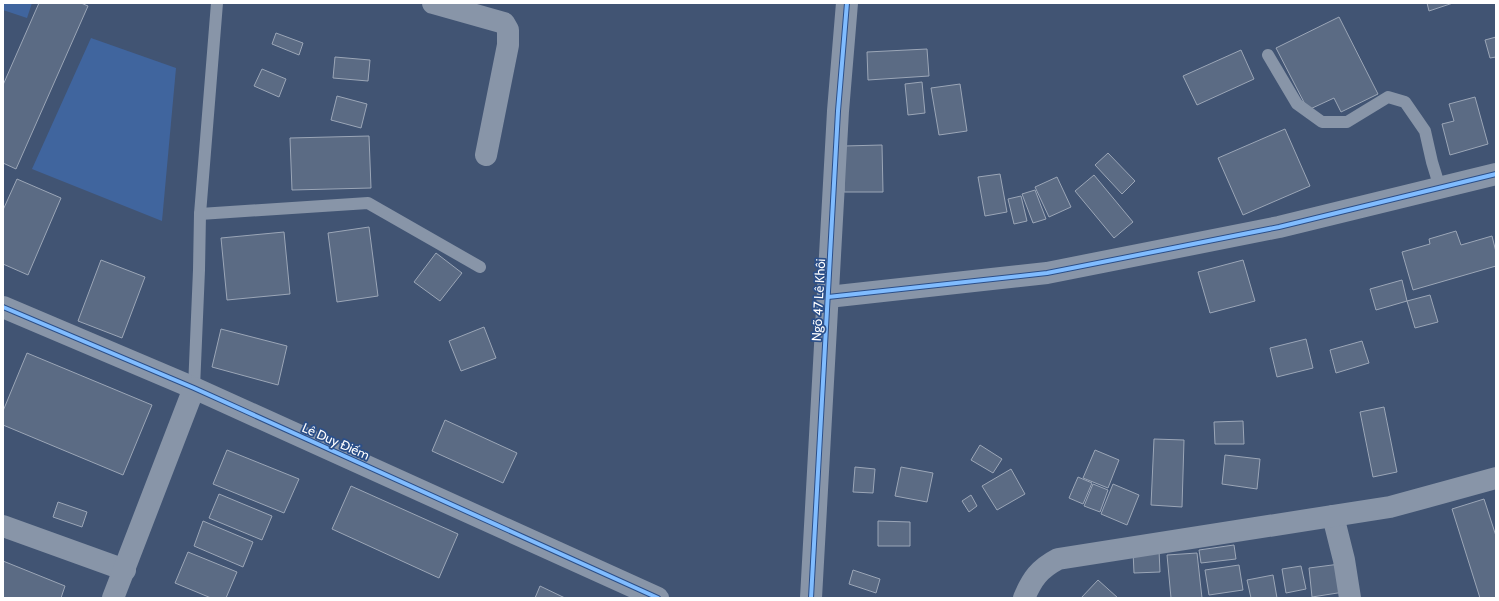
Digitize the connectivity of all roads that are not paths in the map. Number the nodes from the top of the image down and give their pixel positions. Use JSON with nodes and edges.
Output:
{"nodes":[{"id":1,"x":217,"y":3,"type":"edge"},
{"id":2,"x":433,"y":3,"type":"edge"},
{"id":3,"x":847,"y":3,"type":"edge"},
{"id":4,"x":1268,"y":55,"type":"dead end"},
{"id":5,"x":486,"y":155,"type":"dead end"},
{"id":6,"x":1496,"y":174,"type":"edge"},
{"id":7,"x":1440,"y":188,"type":"junction"},
{"id":8,"x":200,"y":214,"type":"junction"},
{"id":9,"x":480,"y":267,"type":"dead end"},
{"id":10,"x":828,"y":297,"type":"junction"},
{"id":11,"x":3,"y":307,"type":"edge"},
{"id":12,"x":194,"y":388,"type":"junction"},
{"id":13,"x":1496,"y":478,"type":"edge"},
{"id":14,"x":1333,"y":516,"type":"junction"},
{"id":15,"x":3,"y":526,"type":"edge"},
{"id":16,"x":125,"y":570,"type":"junction"},
{"id":17,"x":113,"y":598,"type":"edge"},
{"id":18,"x":658,"y":598,"type":"edge"},
{"id":19,"x":811,"y":598,"type":"edge"},
{"id":20,"x":1024,"y":598,"type":"edge"},
{"id":21,"x":1350,"y":598,"type":"edge"}],
"edges":[{"from":1,"to":8,"type":"lane"},
{"from":2,"to":5,"type":"street"},
{"from":3,"to":10,"type":"street","name":"Ngõ 47 Lê Khôi"},
{"from":4,"to":7,"type":"lane"},
{"from":6,"to":7,"type":"street"},
{"from":7,"to":10,"type":"street"},
{"from":8,"to":9,"type":"lane"},
{"from":8,"to":12,"type":"lane"},
{"from":10,"to":19,"type":"street","name":"Ngõ 47 Lê Khôi"},
{"from":11,"to":12,"type":"street","name":"Lê Duy Điếm"},
{"from":12,"to":16,"type":"street"},
{"from":12,"to":18,"type":"street","name":"Lê Duy Điếm"},
{"from":13,"to":14,"type":"street"},
{"from":14,"to":20,"type":"street"},
{"from":14,"to":21,"type":"street"},
{"from":15,"to":16,"type":"street"},
{"from":16,"to":17,"type":"street"}]}
